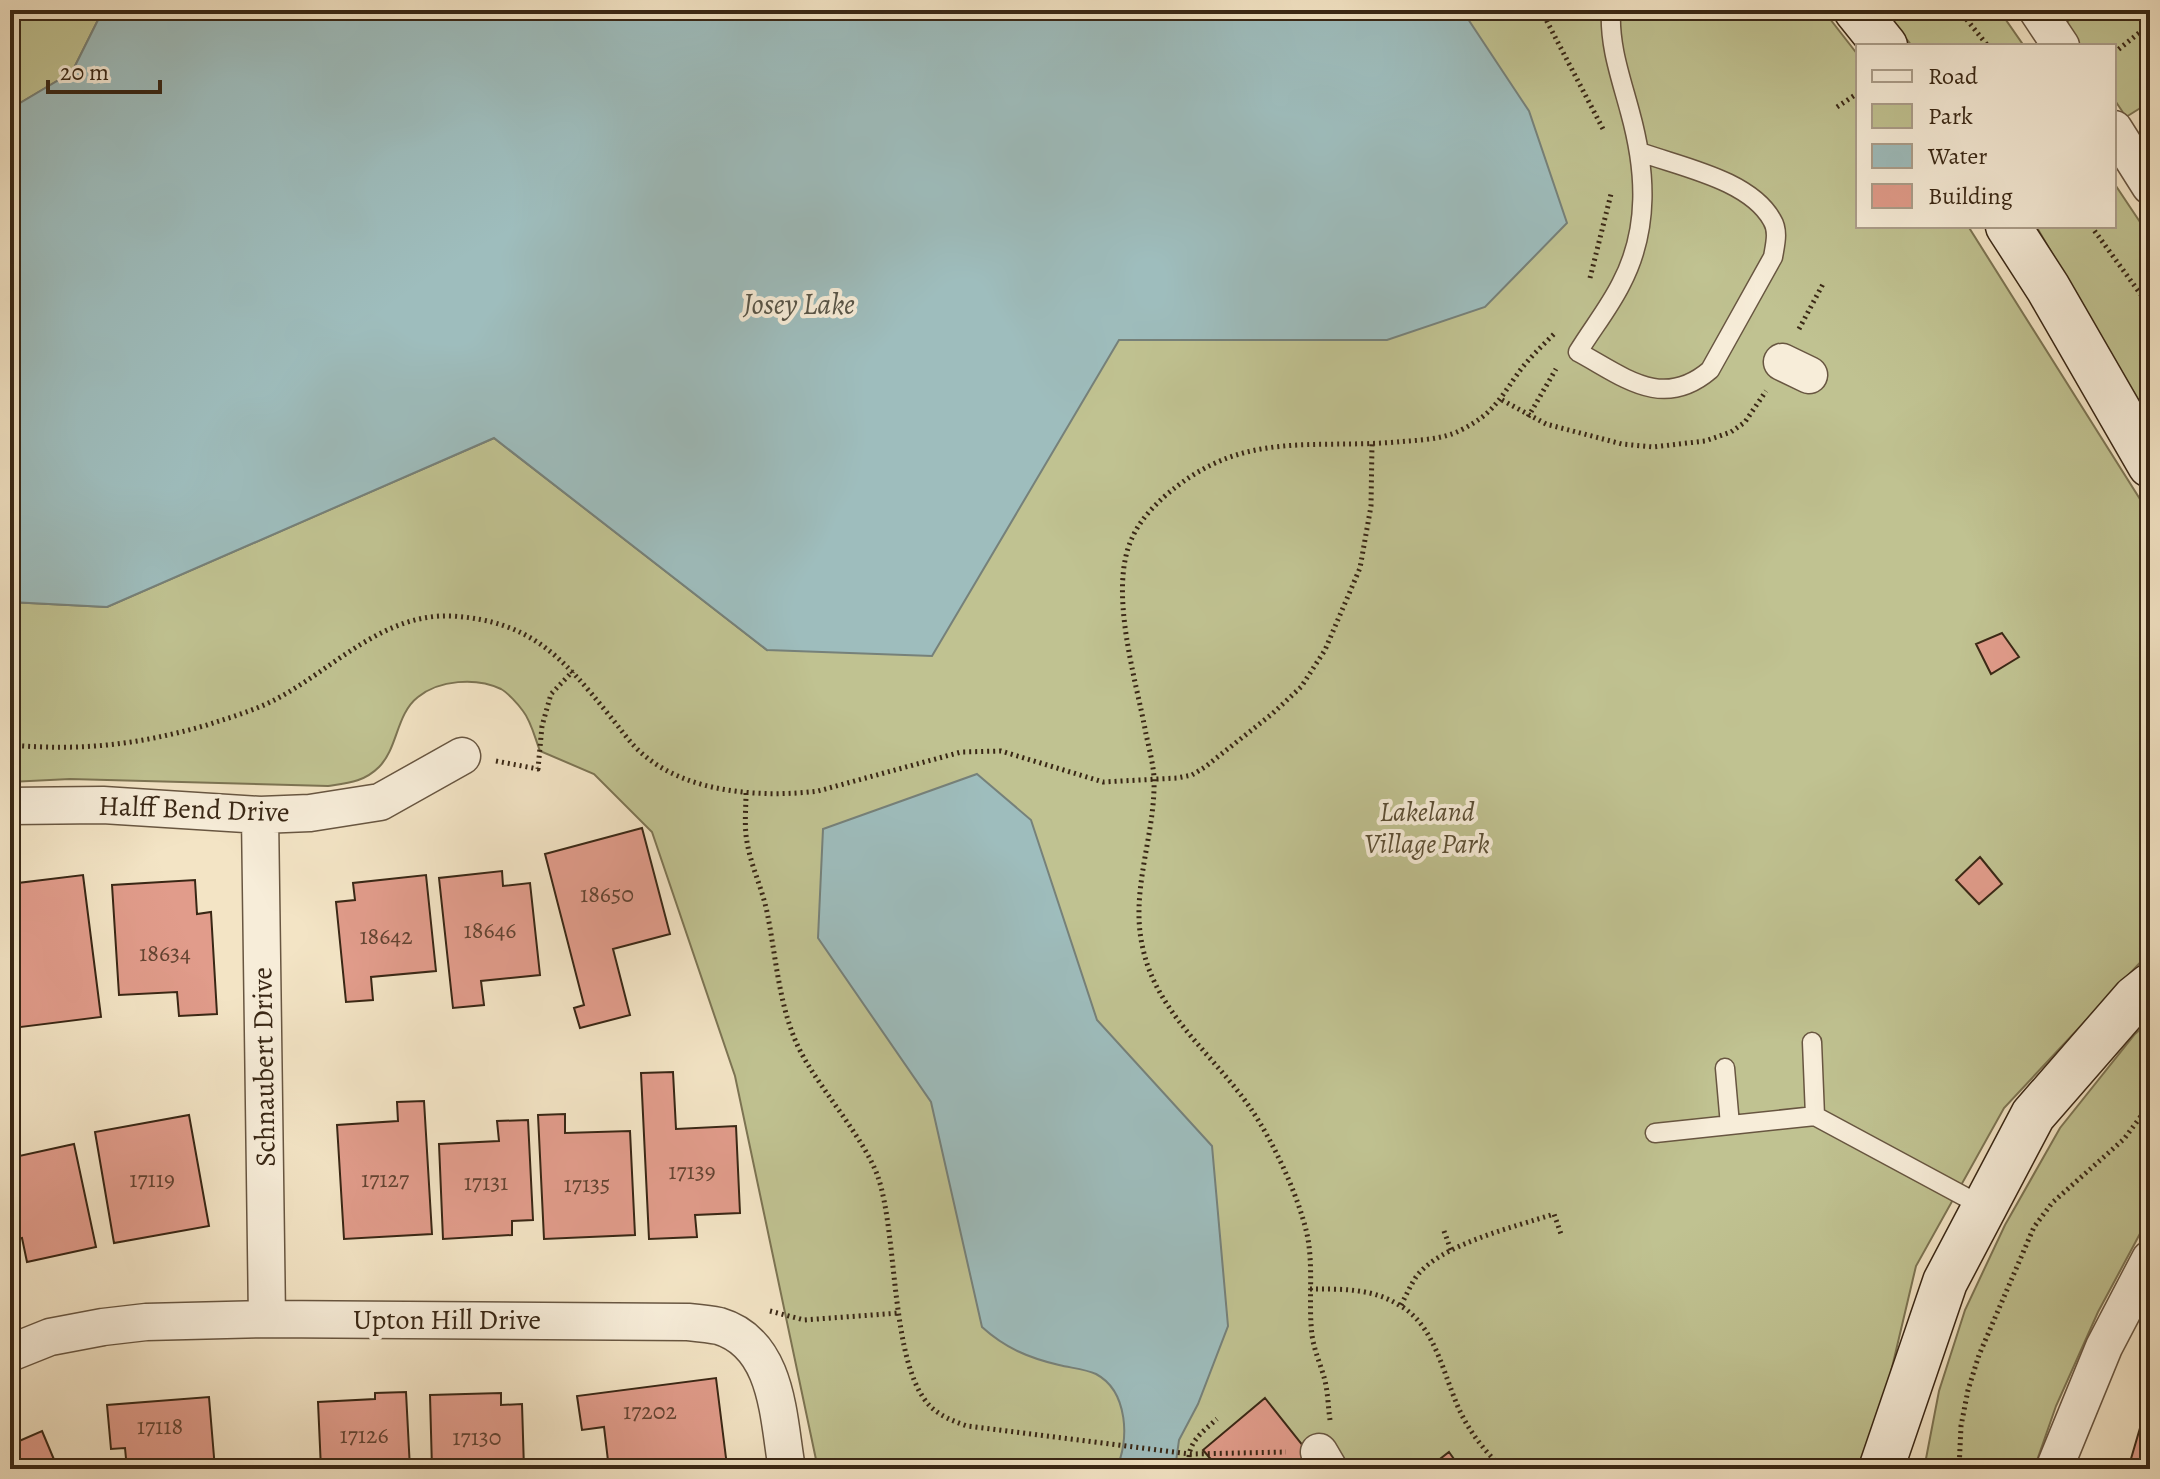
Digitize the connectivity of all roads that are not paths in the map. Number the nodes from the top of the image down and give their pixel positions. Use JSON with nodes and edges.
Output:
{"nodes":[{"id":1,"x":1611,"y":10,"type":"edge"},
{"id":2,"x":1856,"y":10,"type":"edge"},
{"id":3,"x":2037,"y":10,"type":"edge"},
{"id":4,"x":1883,"y":44,"type":"edge"},
{"id":5,"x":2060,"y":44,"type":"edge"},
{"id":6,"x":2116,"y":132,"type":"edge"},
{"id":7,"x":1640,"y":152,"type":"junction"},
{"id":8,"x":2150,"y":186,"type":"edge"},
{"id":9,"x":2009,"y":228,"type":"edge"},
{"id":10,"x":2150,"y":465,"type":"edge"},
{"id":11,"x":462,"y":756,"type":"dead end"},
{"id":12,"x":10,"y":806,"type":"edge"},
{"id":13,"x":260,"y":815,"type":"junction"},
{"id":14,"x":2150,"y":986,"type":"edge"},
{"id":15,"x":1812,"y":1042,"type":"dead end"},
{"id":16,"x":1725,"y":1068,"type":"dead end"},
{"id":17,"x":1815,"y":1116,"type":"junction"},
{"id":18,"x":1730,"y":1125,"type":"junction"},
{"id":19,"x":1655,"y":1133,"type":"dead end"},
{"id":20,"x":1984,"y":1207,"type":"junction"},
{"id":21,"x":2150,"y":1259,"type":"edge"},
{"id":22,"x":267,"y":1319,"type":"junction"},
{"id":23,"x":10,"y":1353,"type":"edge"},
{"id":24,"x":787,"y":1469,"type":"edge"},
{"id":25,"x":1881,"y":1469,"type":"edge"},
{"id":26,"x":2054,"y":1469,"type":"edge"}],
"edges":[{"from":1,"to":7,"type":"lane"},
{"from":2,"to":4,"type":"street"},
{"from":3,"to":5,"type":"street"},
{"from":6,"to":8,"type":"street"},
{"from":7,"to":7,"type":"lane"},
{"from":9,"to":10,"type":"street"},
{"from":11,"to":13,"type":"street","name":"Halff Bend Drive"},
{"from":12,"to":13,"type":"street","name":"Halff Bend Drive"},
{"from":13,"to":22,"type":"street","name":"Schnaubert Drive"},
{"from":14,"to":20,"type":"street"},
{"from":15,"to":17,"type":"lane"},
{"from":16,"to":18,"type":"lane"},
{"from":17,"to":18,"type":"lane"},
{"from":17,"to":20,"type":"lane"},
{"from":18,"to":19,"type":"lane"},
{"from":20,"to":25,"type":"street"},
{"from":21,"to":26,"type":"street"},
{"from":22,"to":23,"type":"street","name":"Upton Hill Drive"},
{"from":22,"to":24,"type":"street","name":"Upton Hill Drive"}]}
